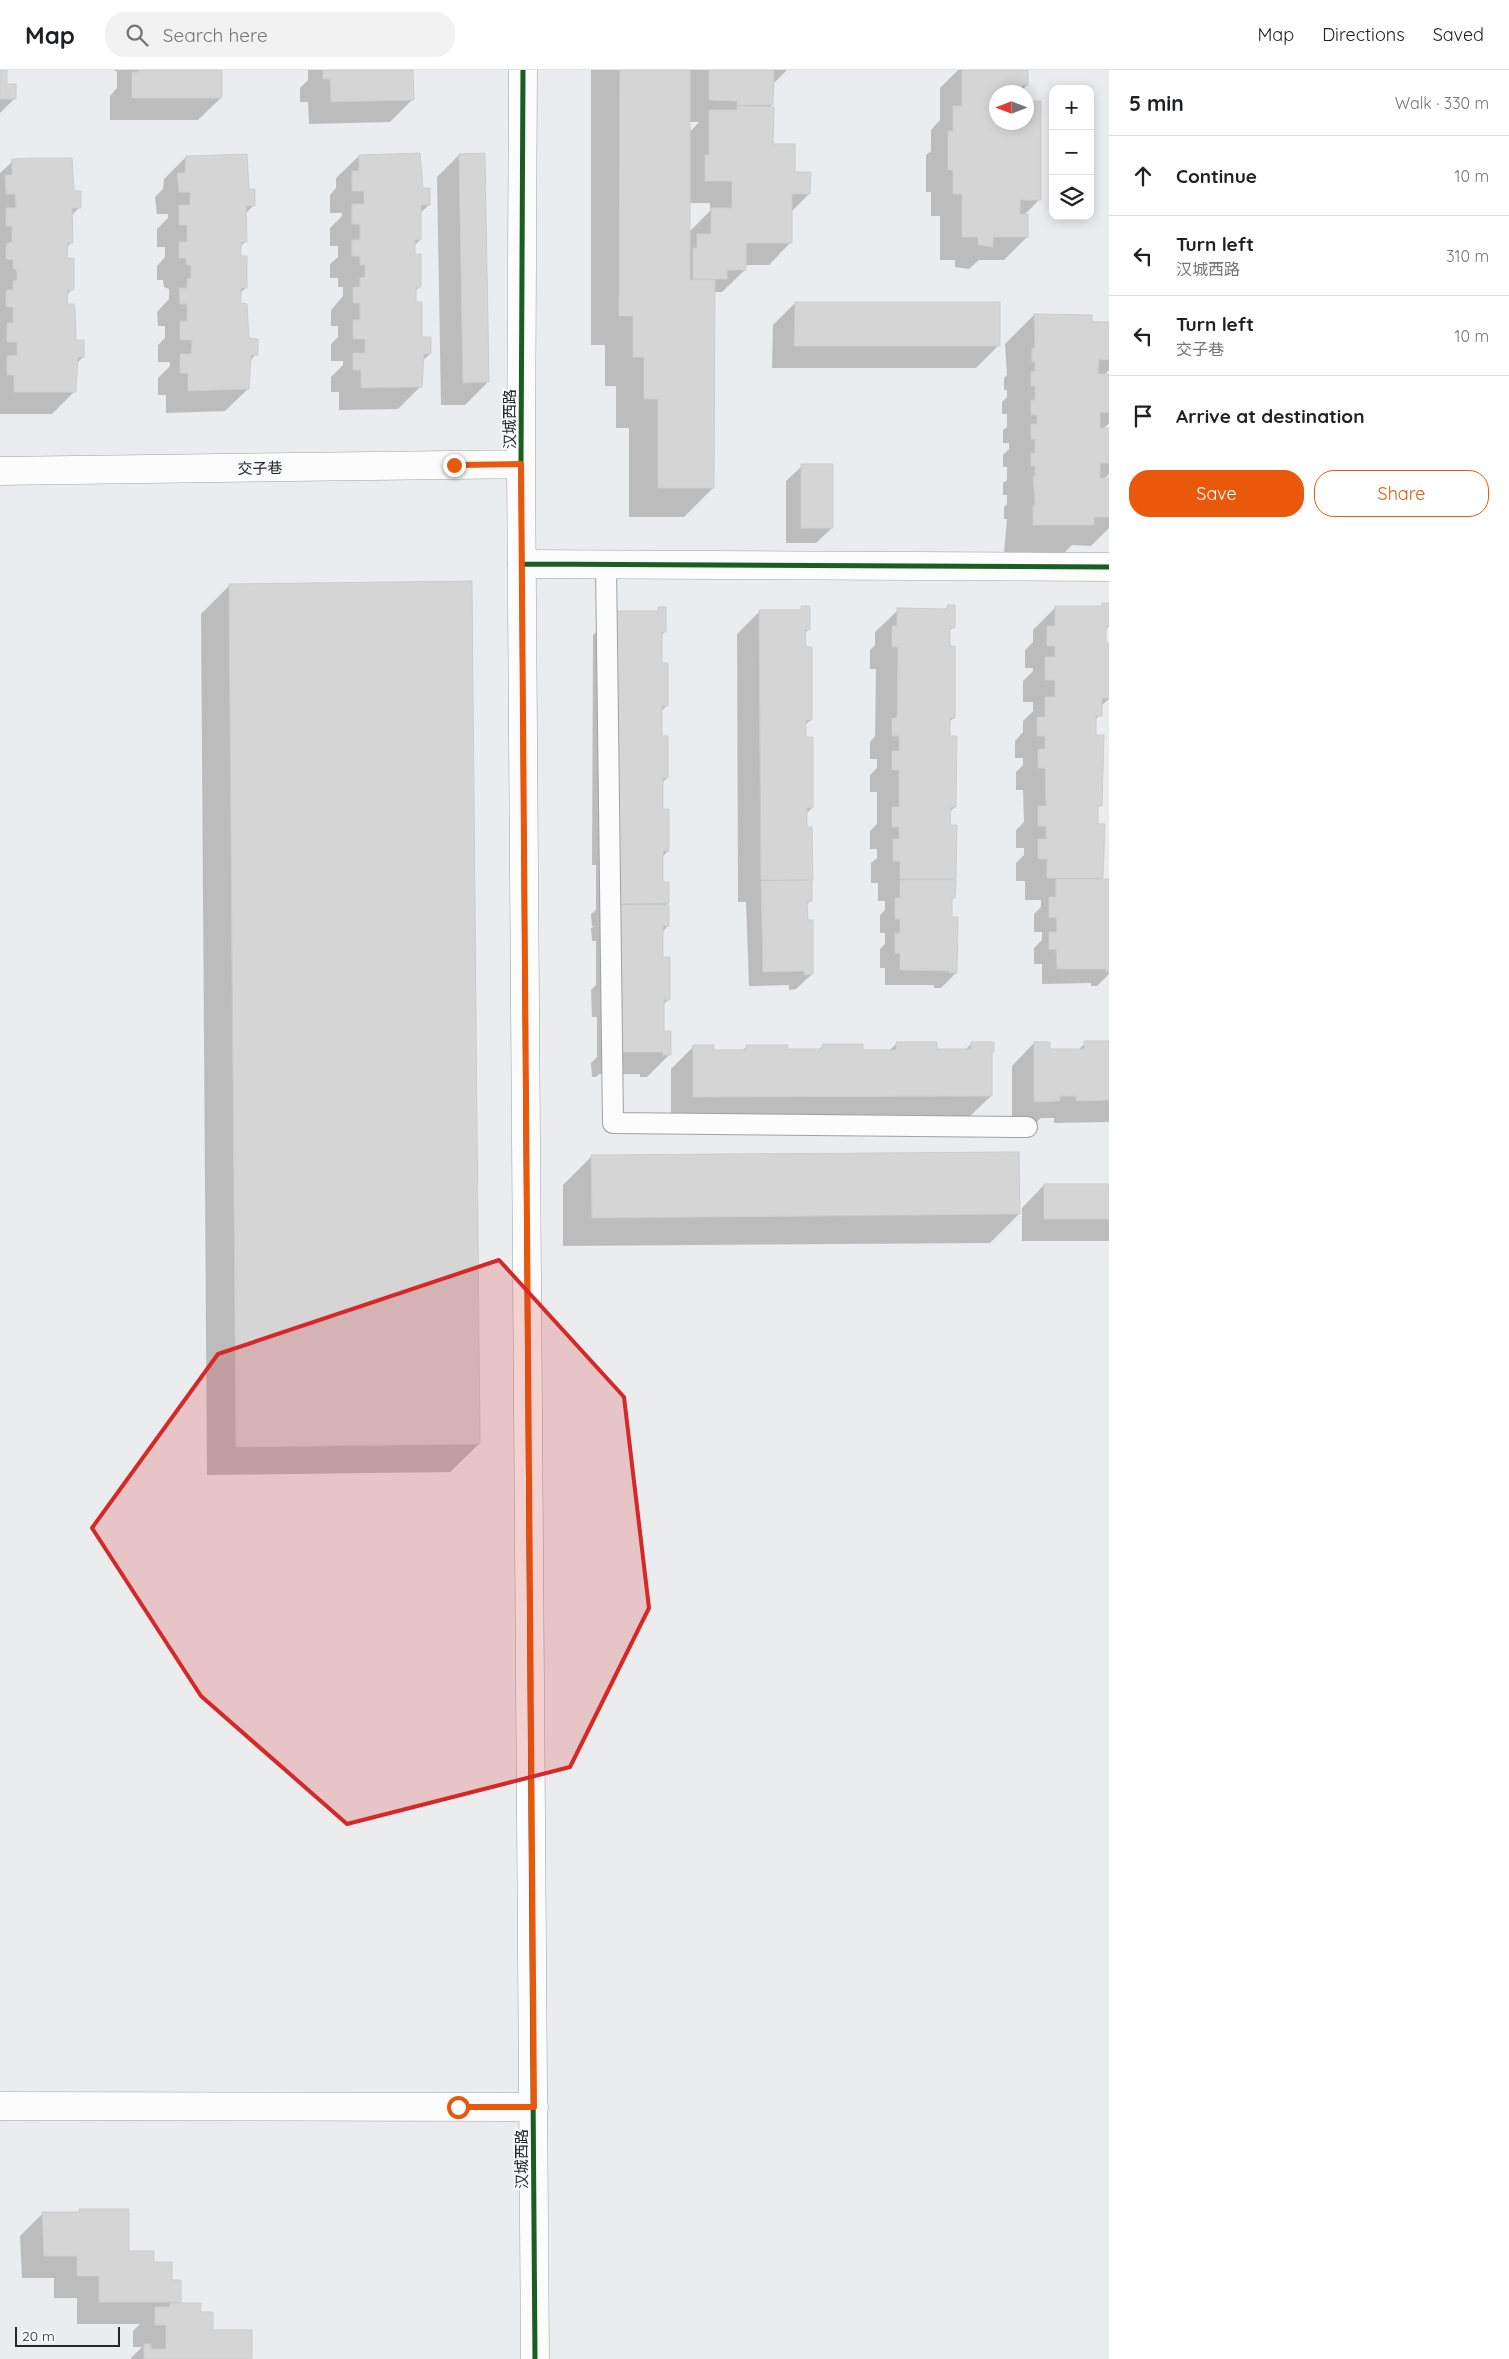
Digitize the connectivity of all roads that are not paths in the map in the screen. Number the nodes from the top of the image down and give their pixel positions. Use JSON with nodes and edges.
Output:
{"nodes":[{"id":1,"x":523,"y":70,"type":"edge"},
{"id":2,"x":521,"y":464,"type":"junction"},
{"id":3,"x":0,"y":472,"type":"edge"},
{"id":4,"x":522,"y":564,"type":"junction"},
{"id":5,"x":606,"y":564,"type":"junction"},
{"id":6,"x":1109,"y":567,"type":"edge"},
{"id":7,"x":1027,"y":1127,"type":"dead end"},
{"id":8,"x":0,"y":2106,"type":"edge"},
{"id":9,"x":534,"y":2107,"type":"junction"},
{"id":10,"x":535,"y":2359,"type":"edge"}],
"edges":[{"from":1,"to":2,"type":"street","name":"汉城西路"},
{"from":2,"to":3,"type":"street","name":"交子巷"},
{"from":2,"to":4,"type":"street","name":"汉城西路"},
{"from":4,"to":5,"type":"street"},
{"from":4,"to":9,"type":"street","name":"汉城西路"},
{"from":5,"to":6,"type":"street"},
{"from":5,"to":7,"type":"lane"},
{"from":8,"to":9,"type":"street"},
{"from":9,"to":10,"type":"street","name":"汉城西路"}]}
